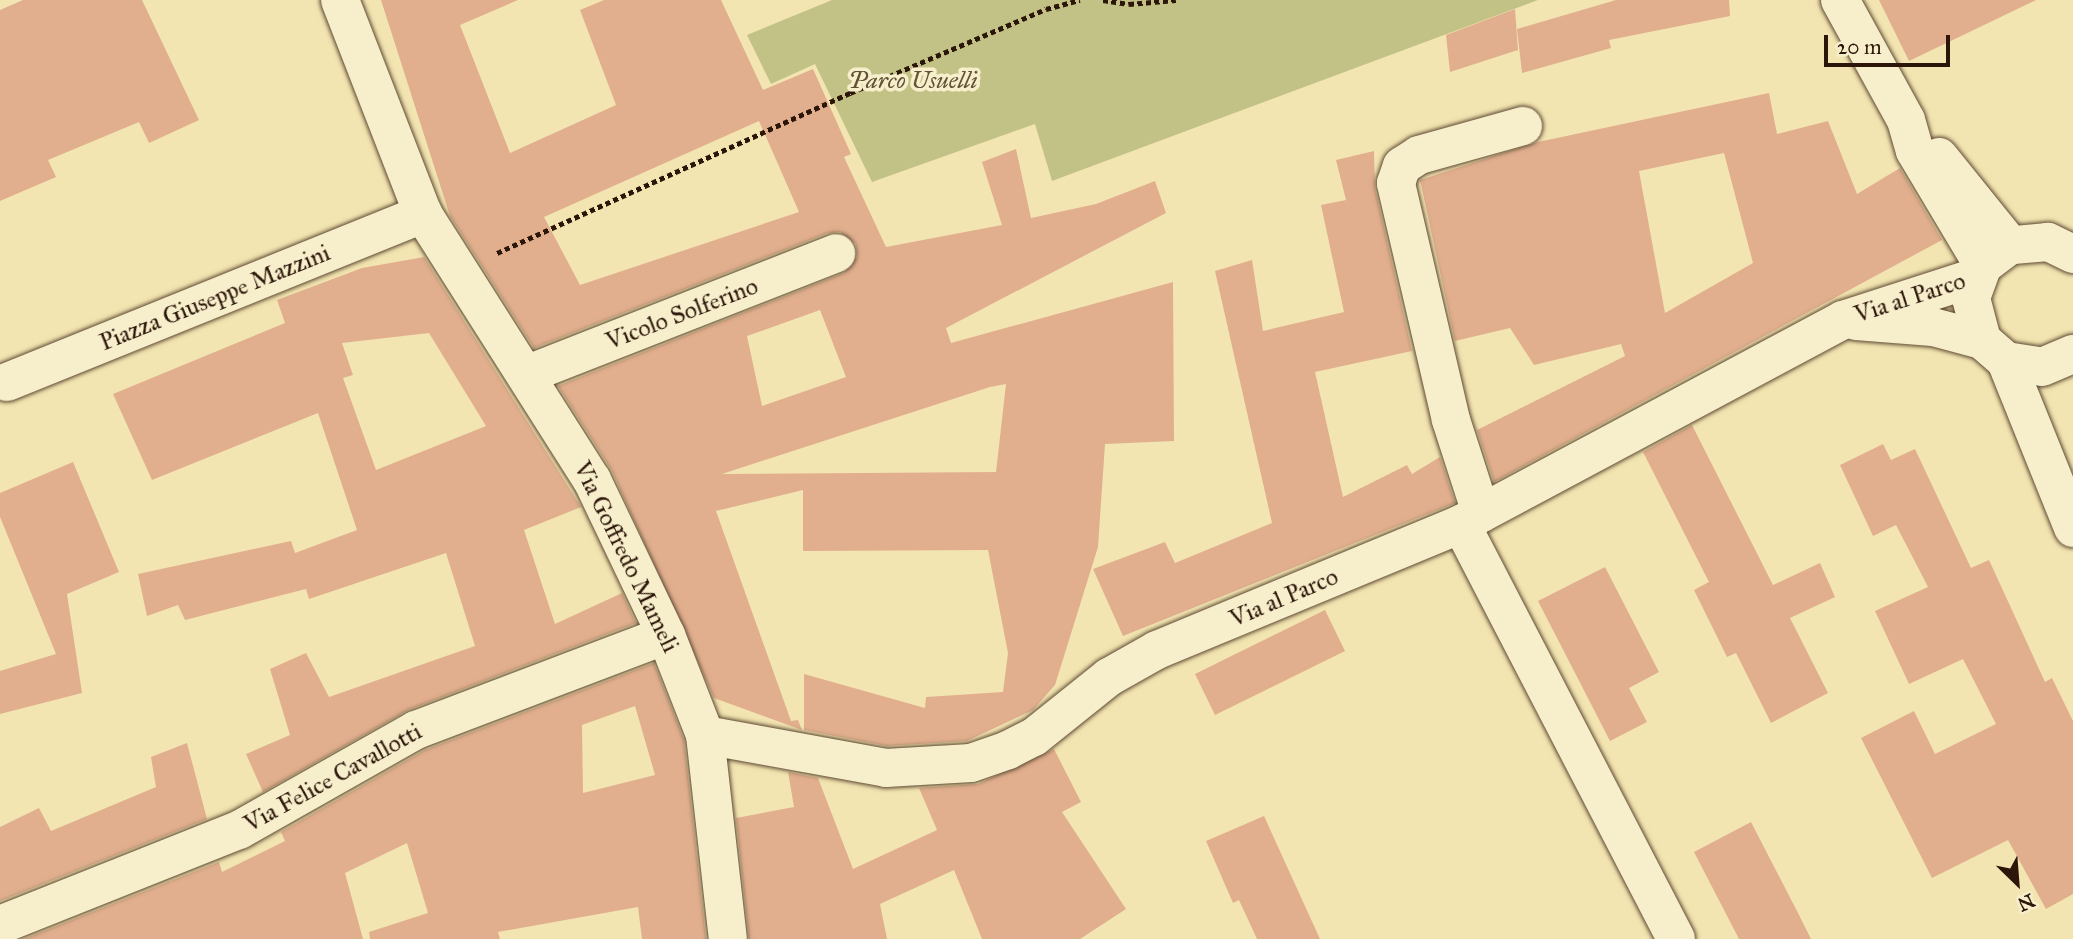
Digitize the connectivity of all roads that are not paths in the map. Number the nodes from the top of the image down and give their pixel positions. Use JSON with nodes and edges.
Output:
{"nodes":[{"id":1,"x":340,"y":0,"type":"edge"},
{"id":2,"x":1840,"y":0,"type":"edge"},
{"id":3,"x":1523,"y":127,"type":"dead end"},
{"id":4,"x":422,"y":214,"type":"junction"},
{"id":5,"x":2065,"y":241,"type":"edge"},
{"id":6,"x":836,"y":253,"type":"dead end"},
{"id":7,"x":1990,"y":263,"type":"junction"},
{"id":8,"x":1843,"y":320,"type":"junction"},
{"id":9,"x":1994,"y":351,"type":"junction"},
{"id":10,"x":2073,"y":354,"type":"edge"},
{"id":11,"x":528,"y":374,"type":"junction"},
{"id":12,"x":2,"y":388,"type":"edge"},
{"id":13,"x":1471,"y":519,"type":"junction"},
{"id":14,"x":2073,"y":528,"type":"edge"},
{"id":15,"x":666,"y":635,"type":"junction"},
{"id":16,"x":705,"y":734,"type":"junction"},
{"id":17,"x":0,"y":925,"type":"edge"},
{"id":18,"x":728,"y":939,"type":"edge"},
{"id":19,"x":1676,"y":939,"type":"edge"}],
"edges":[{"from":1,"to":4,"type":"street","name":"Via Goffredo Mameli"},
{"from":2,"to":7,"type":"street"},
{"from":3,"to":13,"type":"street"},
{"from":4,"to":11,"type":"street","name":"Via Goffredo Mameli"},
{"from":4,"to":12,"type":"street","name":"Piazza Giuseppe Mazzini"},
{"from":5,"to":7,"type":"street","name":"Via al Parco"},
{"from":6,"to":11,"type":"street","name":"Vicolo Solferino"},
{"from":7,"to":8,"type":"street","name":"Via al Parco"},
{"from":7,"to":9,"type":"street"},
{"from":8,"to":9,"type":"street","name":"Via al Parco"},
{"from":8,"to":13,"type":"street","name":"Via al Parco"},
{"from":9,"to":10,"type":"street","name":"Via al Parco"},
{"from":9,"to":14,"type":"street"},
{"from":11,"to":15,"type":"street","name":"Via Goffredo Mameli"},
{"from":13,"to":16,"type":"street","name":"Via al Parco"},
{"from":13,"to":19,"type":"street"},
{"from":15,"to":16,"type":"street","name":"Via Goffredo Mameli"},
{"from":15,"to":17,"type":"street","name":"Via Felice Cavallotti"},
{"from":16,"to":18,"type":"street","name":"Via Goffredo Mameli"}]}
